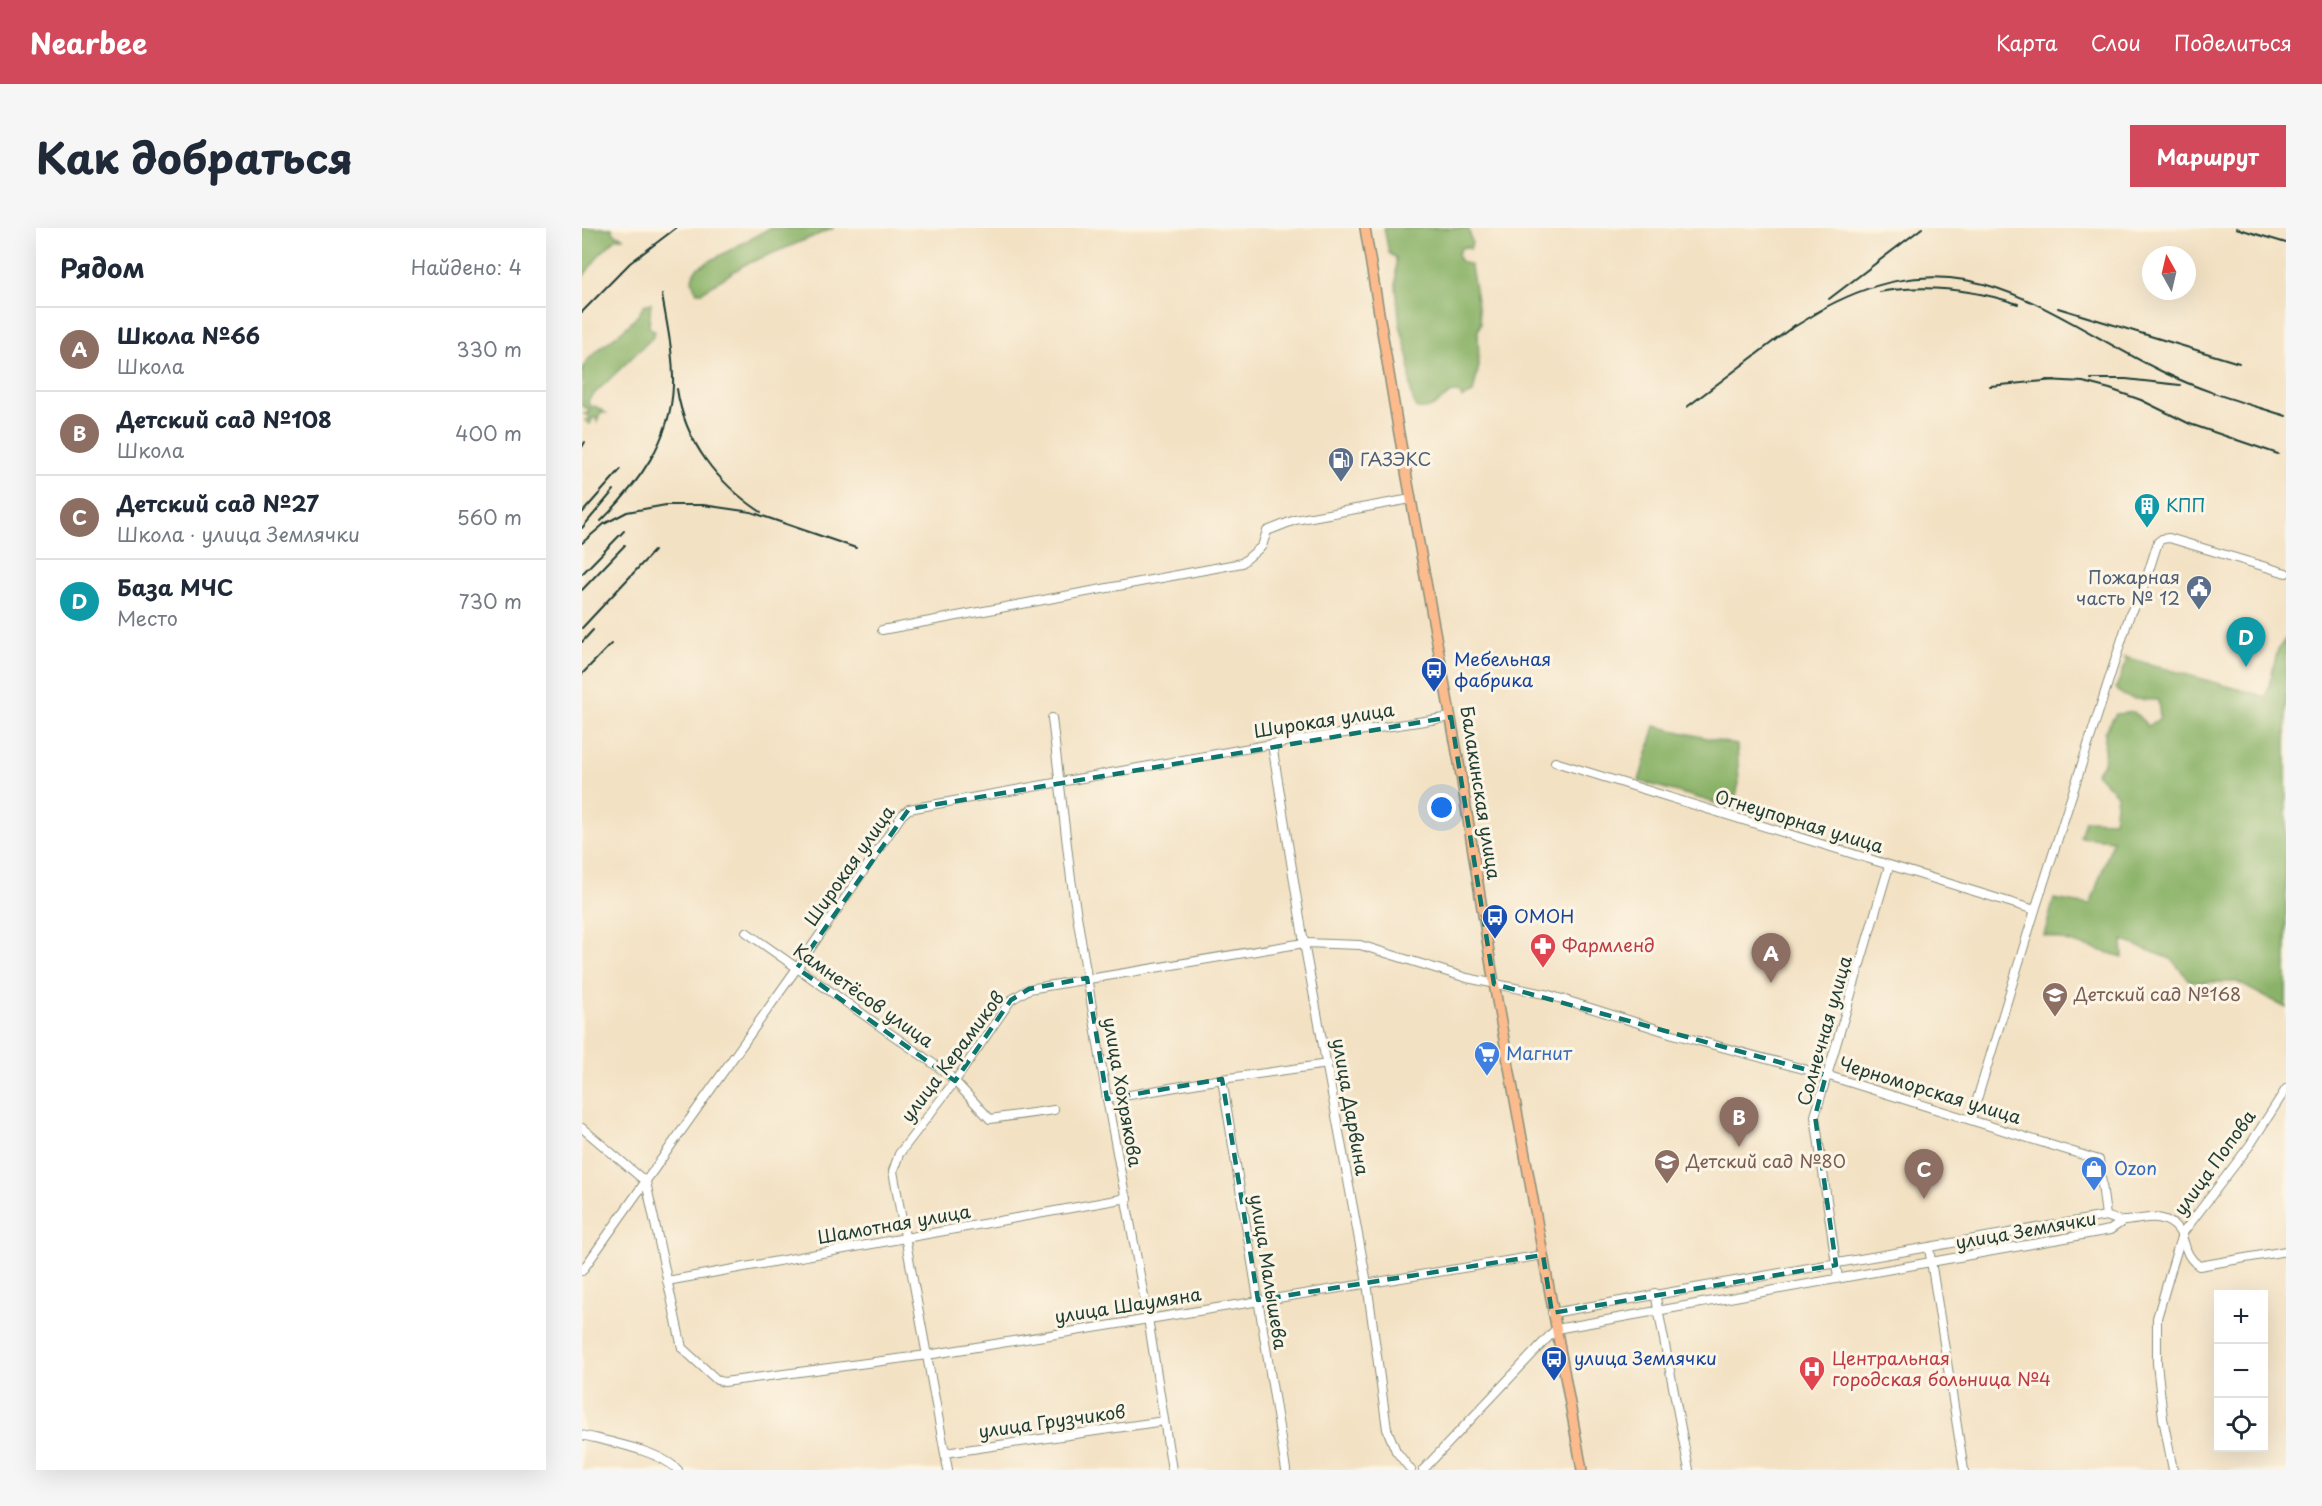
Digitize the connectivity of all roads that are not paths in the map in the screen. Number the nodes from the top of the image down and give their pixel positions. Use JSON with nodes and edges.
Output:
{"nodes":[{"id":1,"x":1365,"y":228,"type":"edge"},
{"id":2,"x":1411,"y":499,"type":"junction"},
{"id":3,"x":2286,"y":573,"type":"edge"},
{"id":4,"x":882,"y":630,"type":"dead end"},
{"id":5,"x":1450,"y":717,"type":"junction"},
{"id":6,"x":1052,"y":718,"type":"dead end"},
{"id":7,"x":1272,"y":744,"type":"junction"},
{"id":8,"x":1555,"y":762,"type":"dead end"},
{"id":9,"x":1059,"y":784,"type":"junction"},
{"id":10,"x":1889,"y":866,"type":"junction"},
{"id":11,"x":2035,"y":910,"type":"junction"},
{"id":12,"x":746,"y":932,"type":"dead end"},
{"id":13,"x":1304,"y":943,"type":"junction"},
{"id":14,"x":797,"y":968,"type":"junction"},
{"id":15,"x":1087,"y":978,"type":"junction"},
{"id":16,"x":1494,"y":984,"type":"junction"},
{"id":17,"x":1328,"y":1064,"type":"junction"},
{"id":18,"x":1826,"y":1075,"type":"junction"},
{"id":19,"x":1222,"y":1079,"type":"junction"},
{"id":20,"x":956,"y":1081,"type":"junction"},
{"id":21,"x":2286,"y":1089,"type":"edge"},
{"id":22,"x":1107,"y":1099,"type":"junction"},
{"id":23,"x":1054,"y":1110,"type":"dead end"},
{"id":24,"x":1971,"y":1119,"type":"junction"},
{"id":25,"x":582,"y":1128,"type":"edge"},
{"id":26,"x":646,"y":1182,"type":"junction"},
{"id":27,"x":1127,"y":1198,"type":"junction"},
{"id":28,"x":2106,"y":1216,"type":"junction"},
{"id":29,"x":2122,"y":1222,"type":"junction"},
{"id":30,"x":2182,"y":1234,"type":"junction"},
{"id":31,"x":906,"y":1238,"type":"junction"},
{"id":32,"x":1929,"y":1248,"type":"junction"},
{"id":33,"x":2286,"y":1251,"type":"edge"},
{"id":34,"x":1543,"y":1255,"type":"junction"},
{"id":35,"x":1932,"y":1263,"type":"junction"},
{"id":36,"x":1836,"y":1265,"type":"junction"},
{"id":37,"x":582,"y":1271,"type":"edge"},
{"id":38,"x":1838,"y":1278,"type":"junction"},
{"id":39,"x":667,"y":1281,"type":"junction"},
{"id":40,"x":1367,"y":1283,"type":"junction"},
{"id":41,"x":1655,"y":1293,"type":"junction"},
{"id":42,"x":1257,"y":1300,"type":"junction"},
{"id":43,"x":1659,"y":1309,"type":"junction"},
{"id":44,"x":1552,"y":1313,"type":"junction"},
{"id":45,"x":1148,"y":1318,"type":"junction"},
{"id":46,"x":1556,"y":1329,"type":"junction"},
{"id":47,"x":927,"y":1355,"type":"junction"},
{"id":48,"x":1164,"y":1421,"type":"junction"},
{"id":49,"x":582,"y":1435,"type":"edge"},
{"id":50,"x":945,"y":1453,"type":"junction"},
{"id":51,"x":678,"y":1470,"type":"edge"},
{"id":52,"x":948,"y":1470,"type":"edge"},
{"id":53,"x":1172,"y":1470,"type":"edge"},
{"id":54,"x":1286,"y":1470,"type":"edge"},
{"id":55,"x":1411,"y":1470,"type":"edge"},
{"id":56,"x":1423,"y":1470,"type":"edge"},
{"id":57,"x":1582,"y":1470,"type":"edge"},
{"id":58,"x":1689,"y":1470,"type":"edge"},
{"id":59,"x":1964,"y":1470,"type":"edge"},
{"id":60,"x":2173,"y":1470,"type":"edge"}],
"edges":[{"from":1,"to":2,"type":"main road","name":"Балакинская улица"},
{"from":2,"to":4,"type":"street"},
{"from":2,"to":5,"type":"main road","name":"Балакинская улица"},
{"from":3,"to":11,"type":"street"},
{"from":5,"to":7,"type":"street","name":"Широкая улица"},
{"from":5,"to":16,"type":"main road","name":"Балакинская улица"},
{"from":6,"to":9,"type":"street","name":"улица Хохрякова"},
{"from":7,"to":9,"type":"street","name":"Широкая улица"},
{"from":7,"to":13,"type":"street","name":"улица Дарвина"},
{"from":8,"to":10,"type":"street","name":"Огнеупорная улица"},
{"from":9,"to":14,"type":"street","name":"Широкая улица"},
{"from":9,"to":15,"type":"street","name":"улица Хохрякова"},
{"from":10,"to":11,"type":"street","name":"Огнеупорная улица"},
{"from":10,"to":18,"type":"street","name":"Солнечная улица"},
{"from":11,"to":24,"type":"street"},
{"from":12,"to":14,"type":"street","name":"Камнетёсов улица"},
{"from":13,"to":15,"type":"street","name":"улица Керамиков"},
{"from":13,"to":16,"type":"street","name":"улица Керамиков"},
{"from":13,"to":17,"type":"street","name":"улица Дарвина"},
{"from":14,"to":20,"type":"street","name":"Камнетёсов улица"},
{"from":14,"to":26,"type":"street","name":"Широкая улица"},
{"from":15,"to":20,"type":"street","name":"улица Керамиков"},
{"from":15,"to":22,"type":"street","name":"улица Хохрякова"},
{"from":16,"to":18,"type":"street","name":"Черноморская улица"},
{"from":16,"to":34,"type":"main road","name":"Балакинская улица"},
{"from":17,"to":19,"type":"street"},
{"from":17,"to":40,"type":"street","name":"улица Дарвина"},
{"from":18,"to":24,"type":"street","name":"Черноморская улица"},
{"from":18,"to":36,"type":"street","name":"Солнечная улица"},
{"from":19,"to":22,"type":"street"},
{"from":19,"to":42,"type":"street","name":"улица Малышева"},
{"from":20,"to":23,"type":"street","name":"Камнетёсов улица"},
{"from":20,"to":31,"type":"street","name":"улица Керамиков"},
{"from":21,"to":30,"type":"street","name":"улица Попова"},
{"from":22,"to":27,"type":"street","name":"улица Хохрякова"},
{"from":24,"to":28,"type":"street","name":"Черноморская улица"},
{"from":25,"to":26,"type":"street"},
{"from":26,"to":37,"type":"street","name":"Широкая улица"},
{"from":26,"to":39,"type":"street"},
{"from":27,"to":31,"type":"street","name":"Шамотная улица"},
{"from":27,"to":45,"type":"street","name":"улица Хохрякова"},
{"from":28,"to":29,"type":"street"},
{"from":28,"to":32,"type":"street","name":"улица Землячки"},
{"from":29,"to":30,"type":"street"},
{"from":29,"to":35,"type":"street","name":"улица Землячки"},
{"from":30,"to":33,"type":"street"},
{"from":30,"to":60,"type":"street","name":"улица Попова"},
{"from":31,"to":39,"type":"street","name":"Шамотная улица"},
{"from":31,"to":47,"type":"street","name":"улица Керамиков"},
{"from":32,"to":35,"type":"street"},
{"from":32,"to":36,"type":"street","name":"улица Землячки"},
{"from":34,"to":40,"type":"street","name":"улица Шаумяна"},
{"from":34,"to":44,"type":"main road","name":"Балакинская улица"},
{"from":35,"to":38,"type":"street","name":"улица Землячки"},
{"from":35,"to":59,"type":"street"},
{"from":36,"to":38,"type":"street","name":"Солнечная улица"},
{"from":36,"to":41,"type":"street","name":"улица Землячки"},
{"from":38,"to":43,"type":"street","name":"улица Землячки"},
{"from":39,"to":47,"type":"street","name":"улица Шаумяна"},
{"from":40,"to":42,"type":"street","name":"улица Шаумяна"},
{"from":40,"to":55,"type":"street","name":"улица Дарвина"},
{"from":41,"to":43,"type":"street"},
{"from":41,"to":44,"type":"street","name":"улица Землячки"},
{"from":42,"to":45,"type":"street","name":"улица Шаумяна"},
{"from":42,"to":54,"type":"street","name":"улица Малышева"},
{"from":43,"to":46,"type":"street","name":"улица Землячки"},
{"from":43,"to":58,"type":"street"},
{"from":44,"to":46,"type":"main road","name":"Балакинская улица"},
{"from":45,"to":47,"type":"street","name":"улица Шаумяна"},
{"from":45,"to":48,"type":"street","name":"улица Хохрякова"},
{"from":46,"to":56,"type":"street"},
{"from":46,"to":57,"type":"main road","name":"Балакинская улица"},
{"from":47,"to":50,"type":"street","name":"улица Керамиков"},
{"from":48,"to":50,"type":"street","name":"улица Грузчиков"},
{"from":48,"to":53,"type":"street","name":"улица Хохрякова"},
{"from":49,"to":51,"type":"street"},
{"from":50,"to":52,"type":"street","name":"улица Керамиков"}]}
